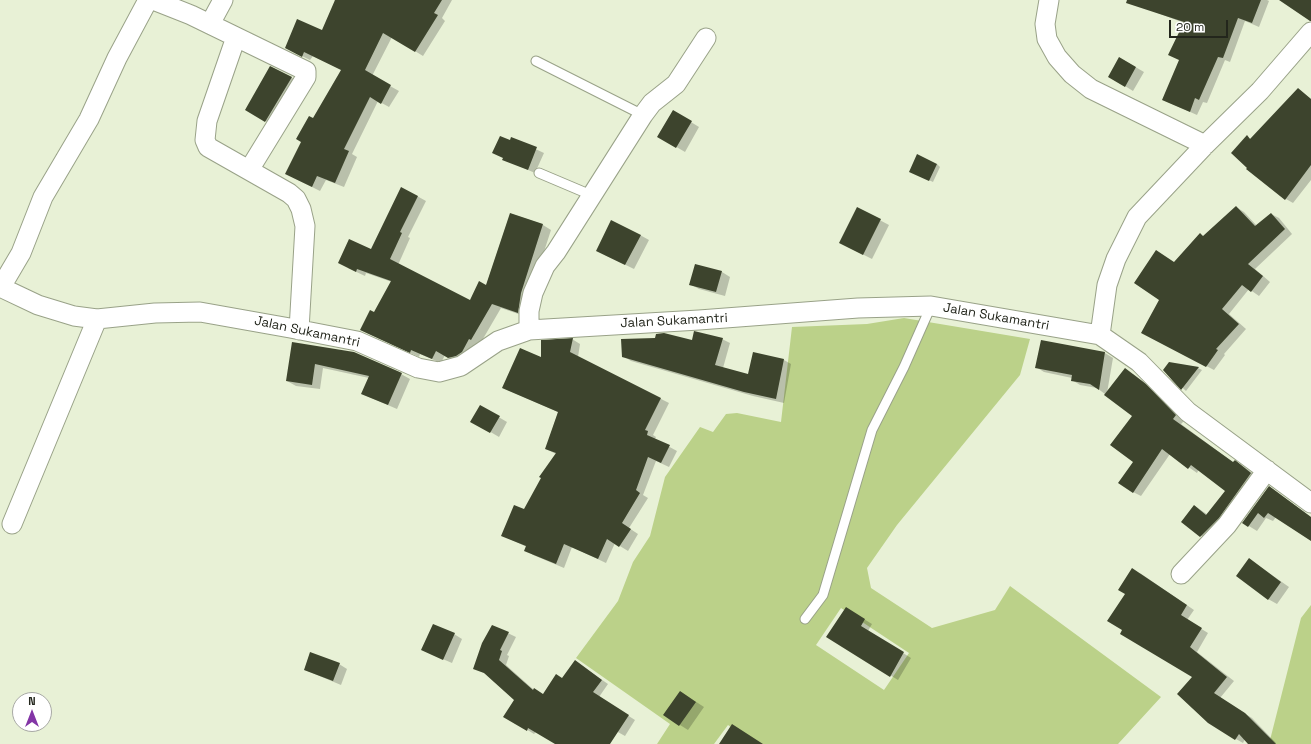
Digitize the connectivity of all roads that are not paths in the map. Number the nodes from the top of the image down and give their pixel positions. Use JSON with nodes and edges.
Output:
{"nodes":[{"id":1,"x":148,"y":0,"type":"edge"},
{"id":2,"x":153,"y":0,"type":"edge"},
{"id":3,"x":223,"y":0,"type":"edge"},
{"id":4,"x":1049,"y":0,"type":"edge"},
{"id":5,"x":210,"y":24,"type":"junction"},
{"id":6,"x":1311,"y":32,"type":"edge"},
{"id":7,"x":236,"y":37,"type":"junction"},
{"id":8,"x":706,"y":38,"type":"dead end"},
{"id":9,"x":536,"y":61,"type":"dead end"},
{"id":10,"x":643,"y":115,"type":"junction"},
{"id":11,"x":1205,"y":145,"type":"junction"},
{"id":12,"x":249,"y":170,"type":"junction"},
{"id":13,"x":539,"y":173,"type":"dead end"},
{"id":14,"x":591,"y":195,"type":"junction"},
{"id":15,"x":0,"y":287,"type":"edge"},
{"id":16,"x":931,"y":306,"type":"junction"},
{"id":17,"x":97,"y":319,"type":"junction"},
{"id":18,"x":299,"y":330,"type":"junction"},
{"id":19,"x":528,"y":330,"type":"junction"},
{"id":20,"x":1100,"y":335,"type":"junction"},
{"id":21,"x":1268,"y":470,"type":"junction"},
{"id":22,"x":1311,"y":502,"type":"edge"},
{"id":23,"x":12,"y":524,"type":"dead end"},
{"id":24,"x":1181,"y":574,"type":"dead end"},
{"id":25,"x":805,"y":619,"type":"dead end"}],
"edges":[{"from":1,"to":15,"type":"street"},
{"from":2,"to":5,"type":"street"},
{"from":3,"to":5,"type":"street"},
{"from":4,"to":11,"type":"street"},
{"from":5,"to":7,"type":"street"},
{"from":6,"to":11,"type":"street"},
{"from":7,"to":12,"type":"street"},
{"from":7,"to":12,"type":"street"},
{"from":8,"to":10,"type":"street"},
{"from":9,"to":10,"type":"lane"},
{"from":10,"to":14,"type":"street"},
{"from":11,"to":20,"type":"street"},
{"from":12,"to":18,"type":"street"},
{"from":13,"to":14,"type":"lane"},
{"from":14,"to":19,"type":"street"},
{"from":15,"to":17,"type":"street","name":"Jalan Sukamantri"},
{"from":16,"to":19,"type":"street","name":"Jalan Sukamantri"},
{"from":16,"to":20,"type":"street","name":"Jalan Sukamantri"},
{"from":16,"to":25,"type":"lane"},
{"from":17,"to":18,"type":"street","name":"Jalan Sukamantri"},
{"from":17,"to":23,"type":"street"},
{"from":18,"to":19,"type":"street","name":"Jalan Sukamantri"},
{"from":20,"to":21,"type":"street","name":"Jalan Sukamantri"},
{"from":21,"to":22,"type":"street","name":"Jalan Sukamantri"},
{"from":21,"to":24,"type":"street"}]}
